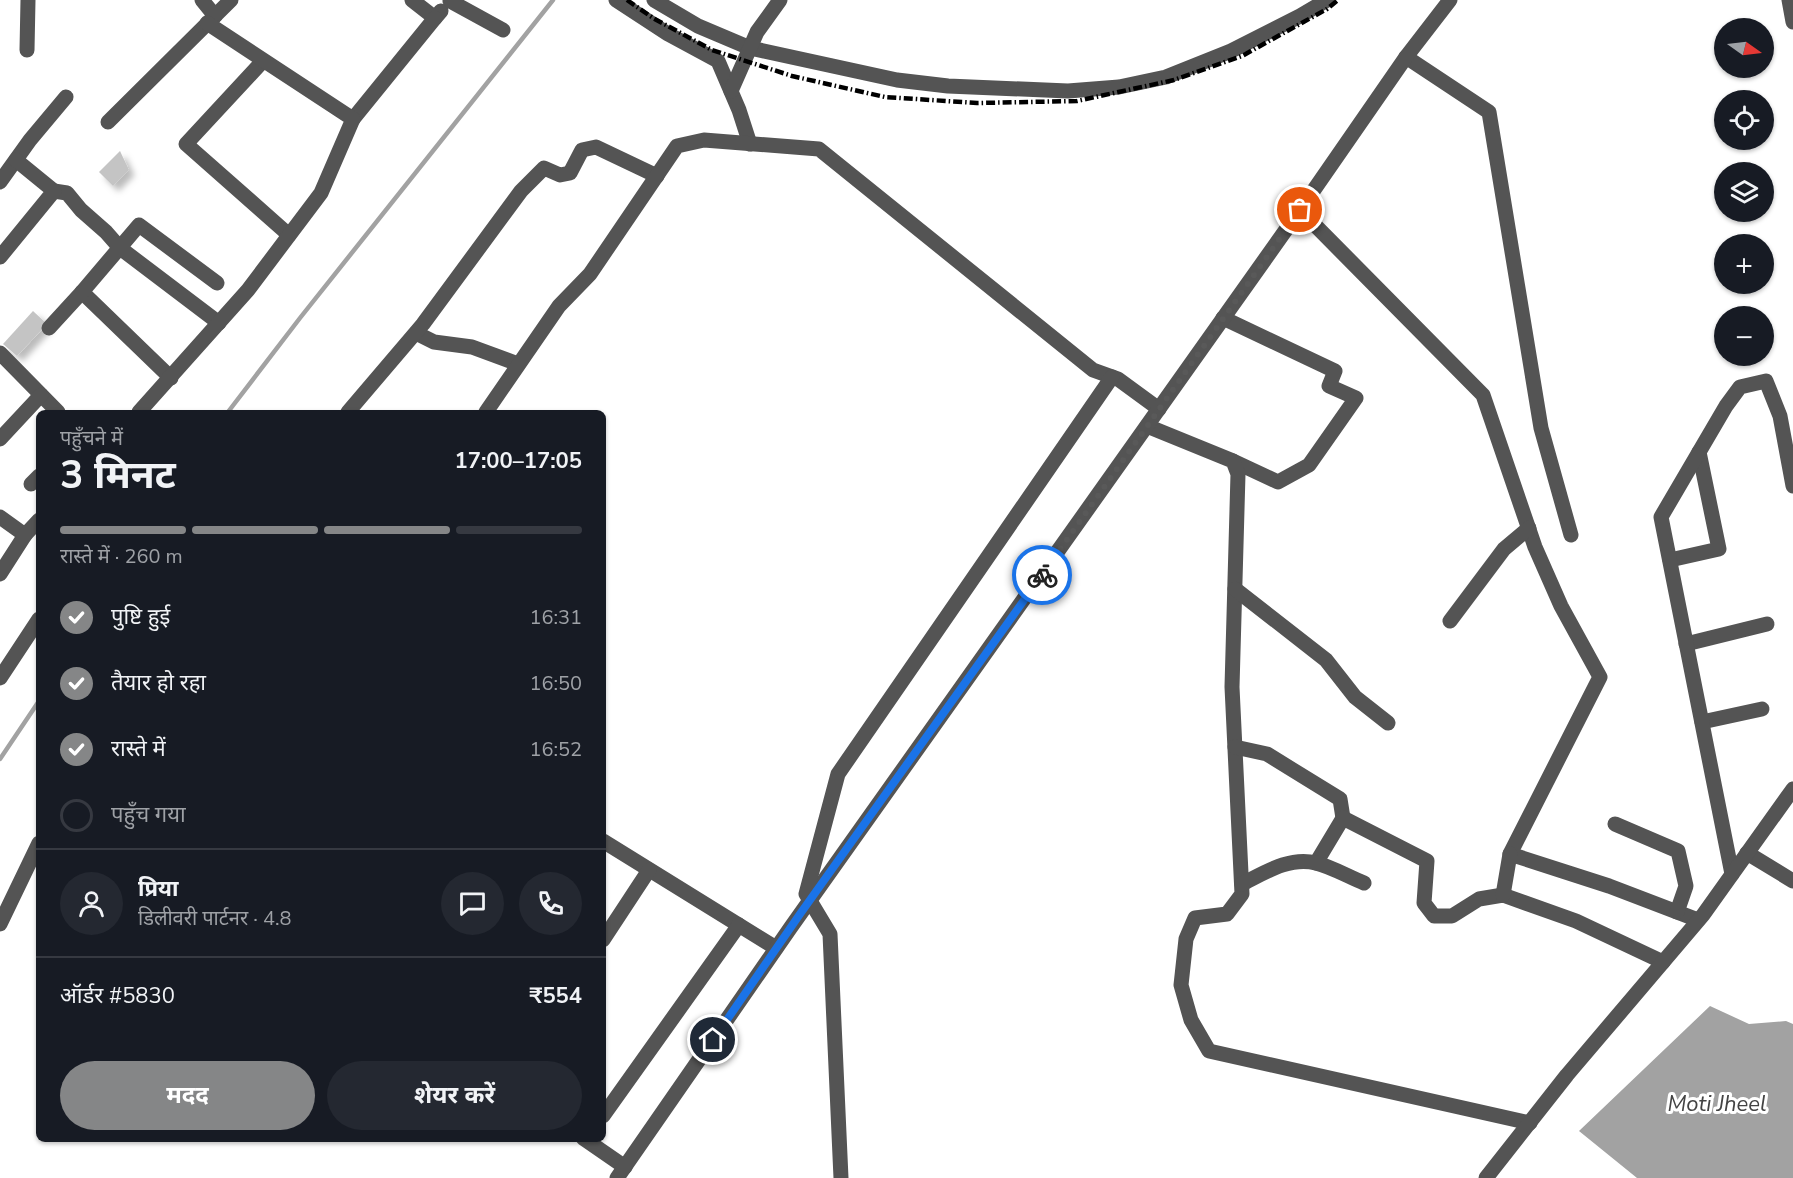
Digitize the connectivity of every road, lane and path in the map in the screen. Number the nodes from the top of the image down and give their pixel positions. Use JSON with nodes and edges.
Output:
{"nodes":[{"id":1,"x":28,"y":0,"type":"edge"},
{"id":2,"x":202,"y":0,"type":"edge"},
{"id":3,"x":231,"y":0,"type":"edge"},
{"id":4,"x":412,"y":0,"type":"edge"},
{"id":5,"x":616,"y":0,"type":"edge"},
{"id":6,"x":654,"y":0,"type":"edge"},
{"id":7,"x":780,"y":0,"type":"edge"},
{"id":8,"x":1327,"y":0,"type":"edge"},
{"id":9,"x":1450,"y":0,"type":"edge"},
{"id":10,"x":1789,"y":0,"type":"edge"},
{"id":11,"x":450,"y":1,"type":"edge"},
{"id":12,"x":435,"y":18,"type":"junction"},
{"id":13,"x":211,"y":20,"type":"junction"},
{"id":14,"x":1793,"y":22,"type":"edge"},
{"id":15,"x":503,"y":30,"type":"dead end"},
{"id":16,"x":750,"y":48,"type":"junction"},
{"id":17,"x":27,"y":50,"type":"dead end"},
{"id":18,"x":1406,"y":57,"type":"junction"},
{"id":19,"x":263,"y":61,"type":"junction"},
{"id":20,"x":731,"y":91,"type":"junction"},
{"id":21,"x":66,"y":97,"type":"dead end"},
{"id":22,"x":353,"y":119,"type":"junction"},
{"id":23,"x":108,"y":122,"type":"dead end"},
{"id":24,"x":750,"y":144,"type":"junction"},
{"id":25,"x":16,"y":160,"type":"junction"},
{"id":26,"x":657,"y":176,"type":"junction"},
{"id":27,"x":0,"y":183,"type":"edge"},
{"id":28,"x":54,"y":191,"type":"junction"},
{"id":29,"x":1300,"y":210,"type":"junction"},
{"id":30,"x":290,"y":235,"type":"junction"},
{"id":31,"x":120,"y":248,"type":"junction"},
{"id":32,"x":0,"y":257,"type":"edge"},
{"id":33,"x":217,"y":283,"type":"dead end"},
{"id":34,"x":82,"y":292,"type":"junction"},
{"id":35,"x":1223,"y":318,"type":"junction"},
{"id":36,"x":219,"y":324,"type":"junction"},
{"id":37,"x":49,"y":328,"type":"dead end"},
{"id":38,"x":416,"y":333,"type":"junction"},
{"id":39,"x":0,"y":353,"type":"edge"},
{"id":40,"x":518,"y":364,"type":"junction"},
{"id":41,"x":1112,"y":377,"type":"junction"},
{"id":42,"x":171,"y":378,"type":"junction"},
{"id":43,"x":41,"y":395,"type":"junction"},
{"id":44,"x":1159,"y":409,"type":"junction"},
{"id":45,"x":56,"y":410,"type":"edge"},
{"id":46,"x":142,"y":410,"type":"edge"},
{"id":47,"x":350,"y":410,"type":"edge"},
{"id":48,"x":487,"y":410,"type":"edge"},
{"id":49,"x":1147,"y":426,"type":"junction"},
{"id":50,"x":0,"y":439,"type":"edge"},
{"id":51,"x":1699,"y":452,"type":"junction"},
{"id":52,"x":1233,"y":461,"type":"junction"},
{"id":53,"x":1793,"y":486,"type":"edge"},
{"id":54,"x":0,"y":517,"type":"edge"},
{"id":55,"x":36,"y":523,"type":"edge"},
{"id":56,"x":1529,"y":528,"type":"junction"},
{"id":57,"x":25,"y":535,"type":"junction"},
{"id":58,"x":1571,"y":535,"type":"dead end"},
{"id":59,"x":1670,"y":560,"type":"junction"},
{"id":60,"x":0,"y":574,"type":"edge"},
{"id":61,"x":1235,"y":589,"type":"junction"},
{"id":62,"x":1450,"y":621,"type":"dead end"},
{"id":63,"x":36,"y":624,"type":"edge"},
{"id":64,"x":1767,"y":624,"type":"dead end"},
{"id":65,"x":1686,"y":644,"type":"junction"},
{"id":66,"x":0,"y":678,"type":"edge"},
{"id":67,"x":1762,"y":709,"type":"dead end"},
{"id":68,"x":1702,"y":722,"type":"junction"},
{"id":69,"x":1388,"y":723,"type":"dead end"},
{"id":70,"x":1235,"y":747,"type":"junction"},
{"id":71,"x":1793,"y":789,"type":"edge"},
{"id":72,"x":1343,"y":818,"type":"junction"},
{"id":73,"x":1615,"y":824,"type":"dead end"},
{"id":74,"x":606,"y":843,"type":"edge"},
{"id":75,"x":36,"y":849,"type":"edge"},
{"id":76,"x":1747,"y":853,"type":"junction"},
{"id":77,"x":1510,"y":854,"type":"junction"},
{"id":78,"x":1316,"y":863,"type":"junction"},
{"id":79,"x":649,"y":870,"type":"junction"},
{"id":80,"x":1732,"y":874,"type":"junction"},
{"id":81,"x":1793,"y":881,"type":"edge"},
{"id":82,"x":1364,"y":883,"type":"dead end"},
{"id":83,"x":1242,"y":884,"type":"junction"},
{"id":84,"x":1503,"y":895,"type":"junction"},
{"id":85,"x":809,"y":902,"type":"junction"},
{"id":86,"x":1677,"y":912,"type":"junction"},
{"id":87,"x":1698,"y":920,"type":"junction"},
{"id":88,"x":0,"y":924,"type":"edge"},
{"id":89,"x":739,"y":925,"type":"junction"},
{"id":90,"x":606,"y":935,"type":"edge"},
{"id":91,"x":776,"y":948,"type":"junction"},
{"id":92,"x":1663,"y":962,"type":"junction"},
{"id":93,"x":606,"y":1112,"type":"edge"},
{"id":94,"x":1530,"y":1123,"type":"junction"},
{"id":95,"x":588,"y":1142,"type":"edge"},
{"id":96,"x":621,"y":1173,"type":"edge"},
{"id":97,"x":841,"y":1178,"type":"edge"},
{"id":98,"x":1486,"y":1178,"type":"edge"}],
"edges":[{"from":1,"to":17,"type":"street"},
{"from":2,"to":13,"type":"street"},
{"from":3,"to":13,"type":"street"},
{"from":4,"to":12,"type":"street"},
{"from":5,"to":20,"type":"street"},
{"from":6,"to":16,"type":"street"},
{"from":7,"to":16,"type":"street"},
{"from":8,"to":16,"type":"street"},
{"from":9,"to":18,"type":"street"},
{"from":10,"to":14,"type":"street"},
{"from":11,"to":12,"type":"street"},
{"from":11,"to":15,"type":"street"},
{"from":12,"to":22,"type":"street"},
{"from":13,"to":19,"type":"street"},
{"from":13,"to":23,"type":"street"},
{"from":16,"to":20,"type":"street"},
{"from":18,"to":29,"type":"street"},
{"from":18,"to":58,"type":"street"},
{"from":19,"to":22,"type":"street"},
{"from":19,"to":30,"type":"street"},
{"from":20,"to":24,"type":"street"},
{"from":21,"to":25,"type":"street"},
{"from":22,"to":30,"type":"street"},
{"from":24,"to":26,"type":"street"},
{"from":24,"to":41,"type":"street"},
{"from":25,"to":27,"type":"street"},
{"from":25,"to":28,"type":"street"},
{"from":26,"to":38,"type":"street"},
{"from":26,"to":40,"type":"street"},
{"from":28,"to":31,"type":"street"},
{"from":28,"to":32,"type":"street"},
{"from":29,"to":35,"type":"street"},
{"from":29,"to":56,"type":"street"},
{"from":30,"to":36,"type":"street"},
{"from":31,"to":33,"type":"street"},
{"from":31,"to":34,"type":"street"},
{"from":31,"to":36,"type":"street"},
{"from":34,"to":37,"type":"street"},
{"from":34,"to":42,"type":"street"},
{"from":35,"to":44,"type":"street"},
{"from":35,"to":52,"type":"street"},
{"from":36,"to":42,"type":"street"},
{"from":38,"to":40,"type":"street"},
{"from":38,"to":47,"type":"street"},
{"from":39,"to":43,"type":"street"},
{"from":40,"to":48,"type":"street"},
{"from":41,"to":44,"type":"street"},
{"from":41,"to":85,"type":"street"},
{"from":42,"to":46,"type":"street"},
{"from":43,"to":45,"type":"street"},
{"from":43,"to":50,"type":"street"},
{"from":44,"to":49,"type":"street"},
{"from":49,"to":52,"type":"street"},
{"from":49,"to":85,"type":"street"},
{"from":51,"to":53,"type":"street"},
{"from":51,"to":59,"type":"street"},
{"from":51,"to":59,"type":"street"},
{"from":52,"to":61,"type":"street"},
{"from":54,"to":57,"type":"street"},
{"from":55,"to":57,"type":"street"},
{"from":56,"to":62,"type":"street"},
{"from":56,"to":77,"type":"street"},
{"from":57,"to":60,"type":"street"},
{"from":59,"to":65,"type":"street"},
{"from":61,"to":69,"type":"street"},
{"from":61,"to":70,"type":"street"},
{"from":63,"to":66,"type":"street"},
{"from":64,"to":65,"type":"street"},
{"from":65,"to":68,"type":"street"},
{"from":67,"to":68,"type":"street"},
{"from":68,"to":80,"type":"street"},
{"from":70,"to":72,"type":"street"},
{"from":70,"to":83,"type":"street"},
{"from":71,"to":76,"type":"street"},
{"from":72,"to":78,"type":"street"},
{"from":72,"to":84,"type":"street"},
{"from":73,"to":86,"type":"street"},
{"from":74,"to":79,"type":"street"},
{"from":75,"to":88,"type":"street"},
{"from":76,"to":80,"type":"street"},
{"from":76,"to":81,"type":"street"},
{"from":77,"to":84,"type":"street"},
{"from":77,"to":86,"type":"street"},
{"from":78,"to":82,"type":"street"},
{"from":78,"to":83,"type":"street"},
{"from":79,"to":89,"type":"street"},
{"from":79,"to":90,"type":"street"},
{"from":80,"to":87,"type":"street"},
{"from":83,"to":94,"type":"street"},
{"from":84,"to":92,"type":"street"},
{"from":85,"to":91,"type":"street"},
{"from":85,"to":97,"type":"street"},
{"from":86,"to":87,"type":"street"},
{"from":87,"to":92,"type":"street"},
{"from":89,"to":91,"type":"street"},
{"from":89,"to":93,"type":"street"},
{"from":91,"to":96,"type":"street"},
{"from":92,"to":94,"type":"street"},
{"from":94,"to":98,"type":"street"},
{"from":95,"to":96,"type":"street"}]}
